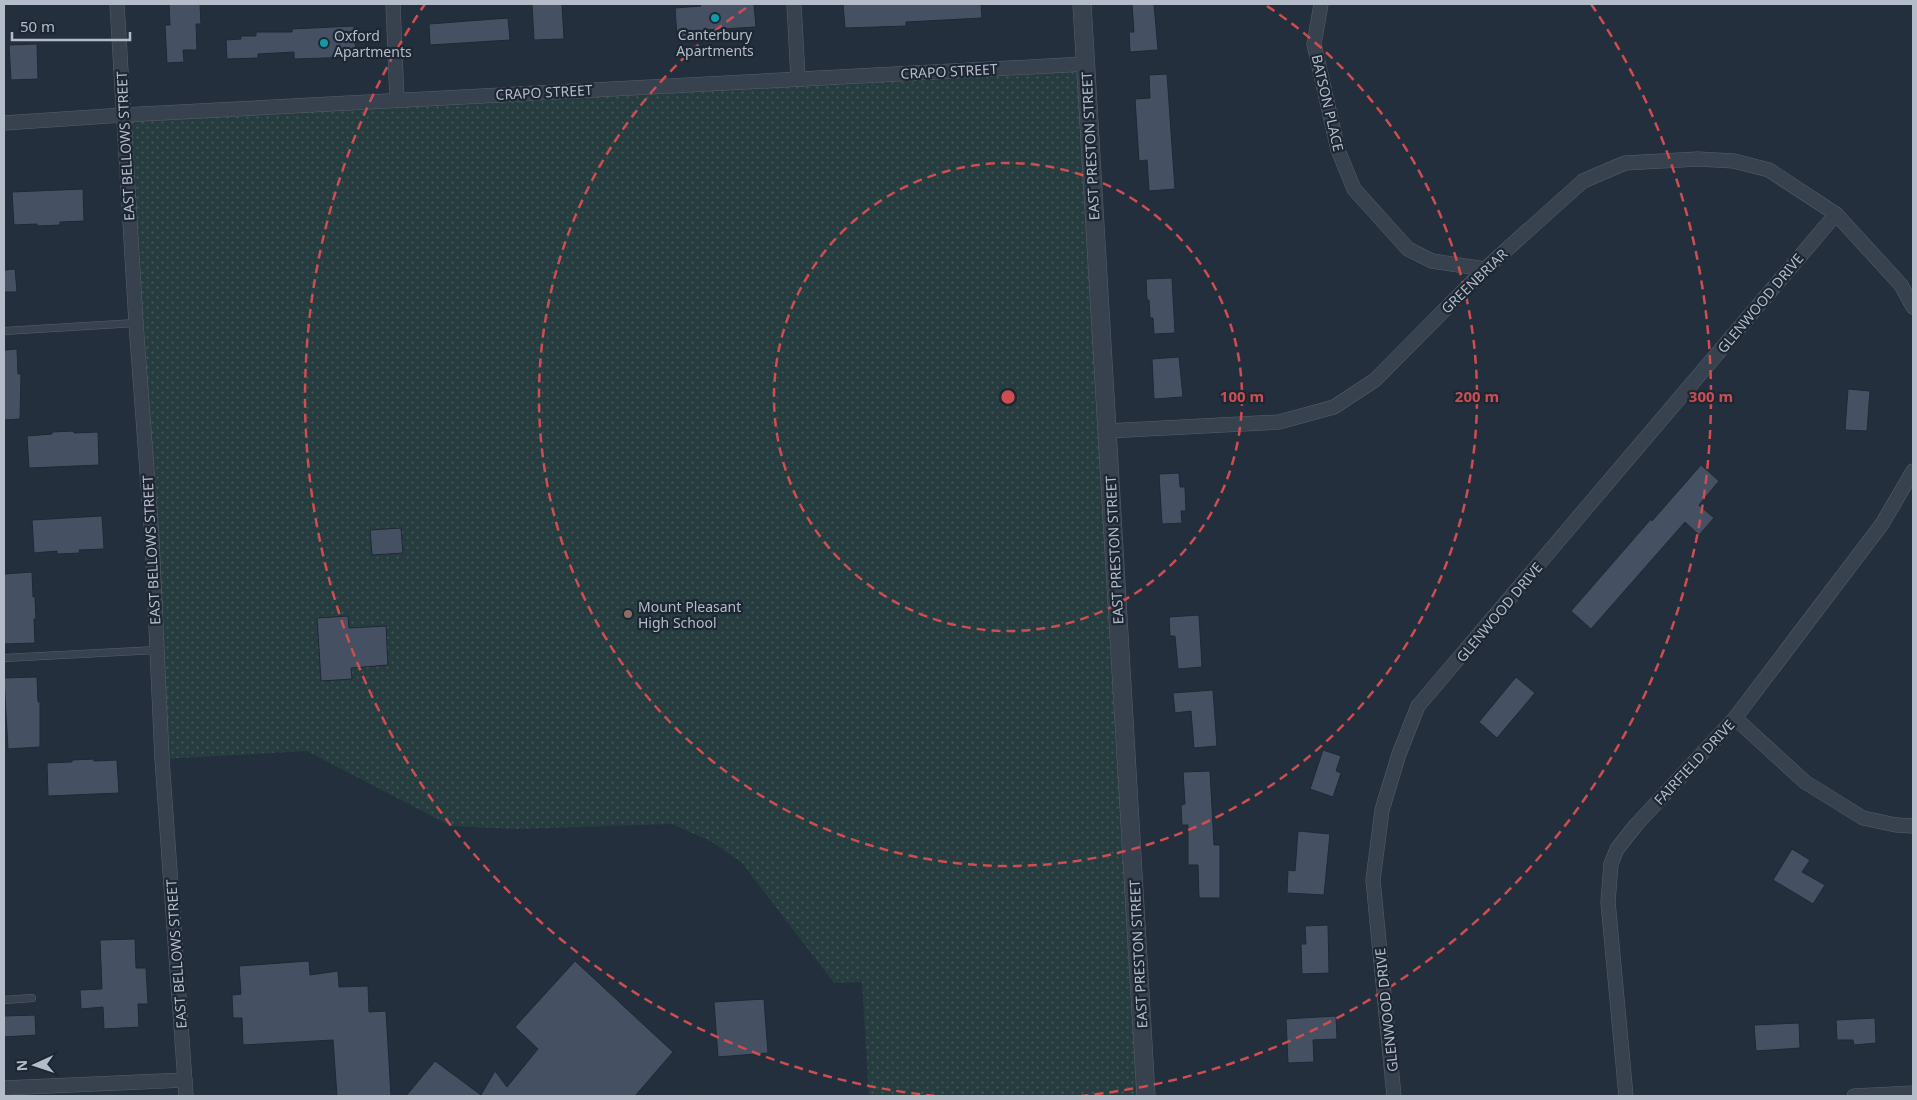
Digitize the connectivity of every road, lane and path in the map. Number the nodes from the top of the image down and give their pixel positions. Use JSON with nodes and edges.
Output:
{"nodes":[{"id":1,"x":117,"y":4,"type":"edge"},
{"id":2,"x":393,"y":4,"type":"edge"},
{"id":3,"x":794,"y":4,"type":"edge"},
{"id":4,"x":1082,"y":4,"type":"edge"},
{"id":5,"x":1321,"y":4,"type":"edge"},
{"id":6,"x":1085,"y":64,"type":"junction"},
{"id":7,"x":798,"y":78,"type":"junction"},
{"id":8,"x":397,"y":100,"type":"junction"},
{"id":9,"x":123,"y":115,"type":"junction"},
{"id":10,"x":4,"y":123,"type":"edge"},
{"id":11,"x":1836,"y":214,"type":"junction"},
{"id":12,"x":1485,"y":269,"type":"junction"},
{"id":13,"x":1913,"y":307,"type":"edge"},
{"id":14,"x":136,"y":323,"type":"junction"},
{"id":15,"x":4,"y":331,"type":"edge"},
{"id":16,"x":1107,"y":431,"type":"junction"},
{"id":17,"x":1913,"y":471,"type":"edge"},
{"id":18,"x":157,"y":650,"type":"junction"},
{"id":19,"x":4,"y":658,"type":"edge"},
{"id":20,"x":1735,"y":718,"type":"junction"},
{"id":21,"x":1913,"y":826,"type":"edge"},
{"id":22,"x":32,"y":998,"type":"dead end"},
{"id":23,"x":4,"y":1000,"type":"edge"},
{"id":24,"x":185,"y":1080,"type":"junction"},
{"id":25,"x":4,"y":1088,"type":"edge"},
{"id":26,"x":1913,"y":1094,"type":"edge"},
{"id":27,"x":186,"y":1096,"type":"edge"},
{"id":28,"x":1146,"y":1096,"type":"edge"},
{"id":29,"x":1394,"y":1096,"type":"edge"},
{"id":30,"x":1626,"y":1096,"type":"edge"},
{"id":31,"x":1854,"y":1096,"type":"edge"}],
"edges":[{"from":1,"to":9,"type":"street","name":"EAST BELLOWS STREET"},
{"from":2,"to":8,"type":"street"},
{"from":3,"to":7,"type":"street"},
{"from":4,"to":6,"type":"street","name":"EAST PRESTON STREET"},
{"from":5,"to":12,"type":"street","name":"BATSON PLACE"},
{"from":6,"to":7,"type":"street","name":"CRAPO STREET"},
{"from":6,"to":16,"type":"street","name":"EAST PRESTON STREET"},
{"from":7,"to":8,"type":"street","name":"CRAPO STREET"},
{"from":8,"to":9,"type":"street","name":"CRAPO STREET"},
{"from":9,"to":10,"type":"street","name":"CRAPO STREET"},
{"from":9,"to":14,"type":"street","name":"EAST BELLOWS STREET"},
{"from":11,"to":12,"type":"street","name":"GREENBRIAR"},
{"from":11,"to":13,"type":"street"},
{"from":11,"to":29,"type":"street","name":"GLENWOOD DRIVE"},
{"from":12,"to":16,"type":"street","name":"GREENBRIAR"},
{"from":14,"to":15,"type":"lane"},
{"from":14,"to":18,"type":"street","name":"EAST BELLOWS STREET"},
{"from":16,"to":28,"type":"street","name":"EAST PRESTON STREET"},
{"from":17,"to":20,"type":"street","name":"FAIRFIELD DRIVE"},
{"from":18,"to":19,"type":"lane"},
{"from":18,"to":24,"type":"street","name":"EAST BELLOWS STREET"},
{"from":20,"to":21,"type":"street"},
{"from":20,"to":30,"type":"street","name":"FAIRFIELD DRIVE"},
{"from":22,"to":23,"type":"lane"},
{"from":24,"to":25,"type":"street"},
{"from":24,"to":27,"type":"street","name":"EAST BELLOWS STREET"},
{"from":26,"to":31,"type":"street"}]}
